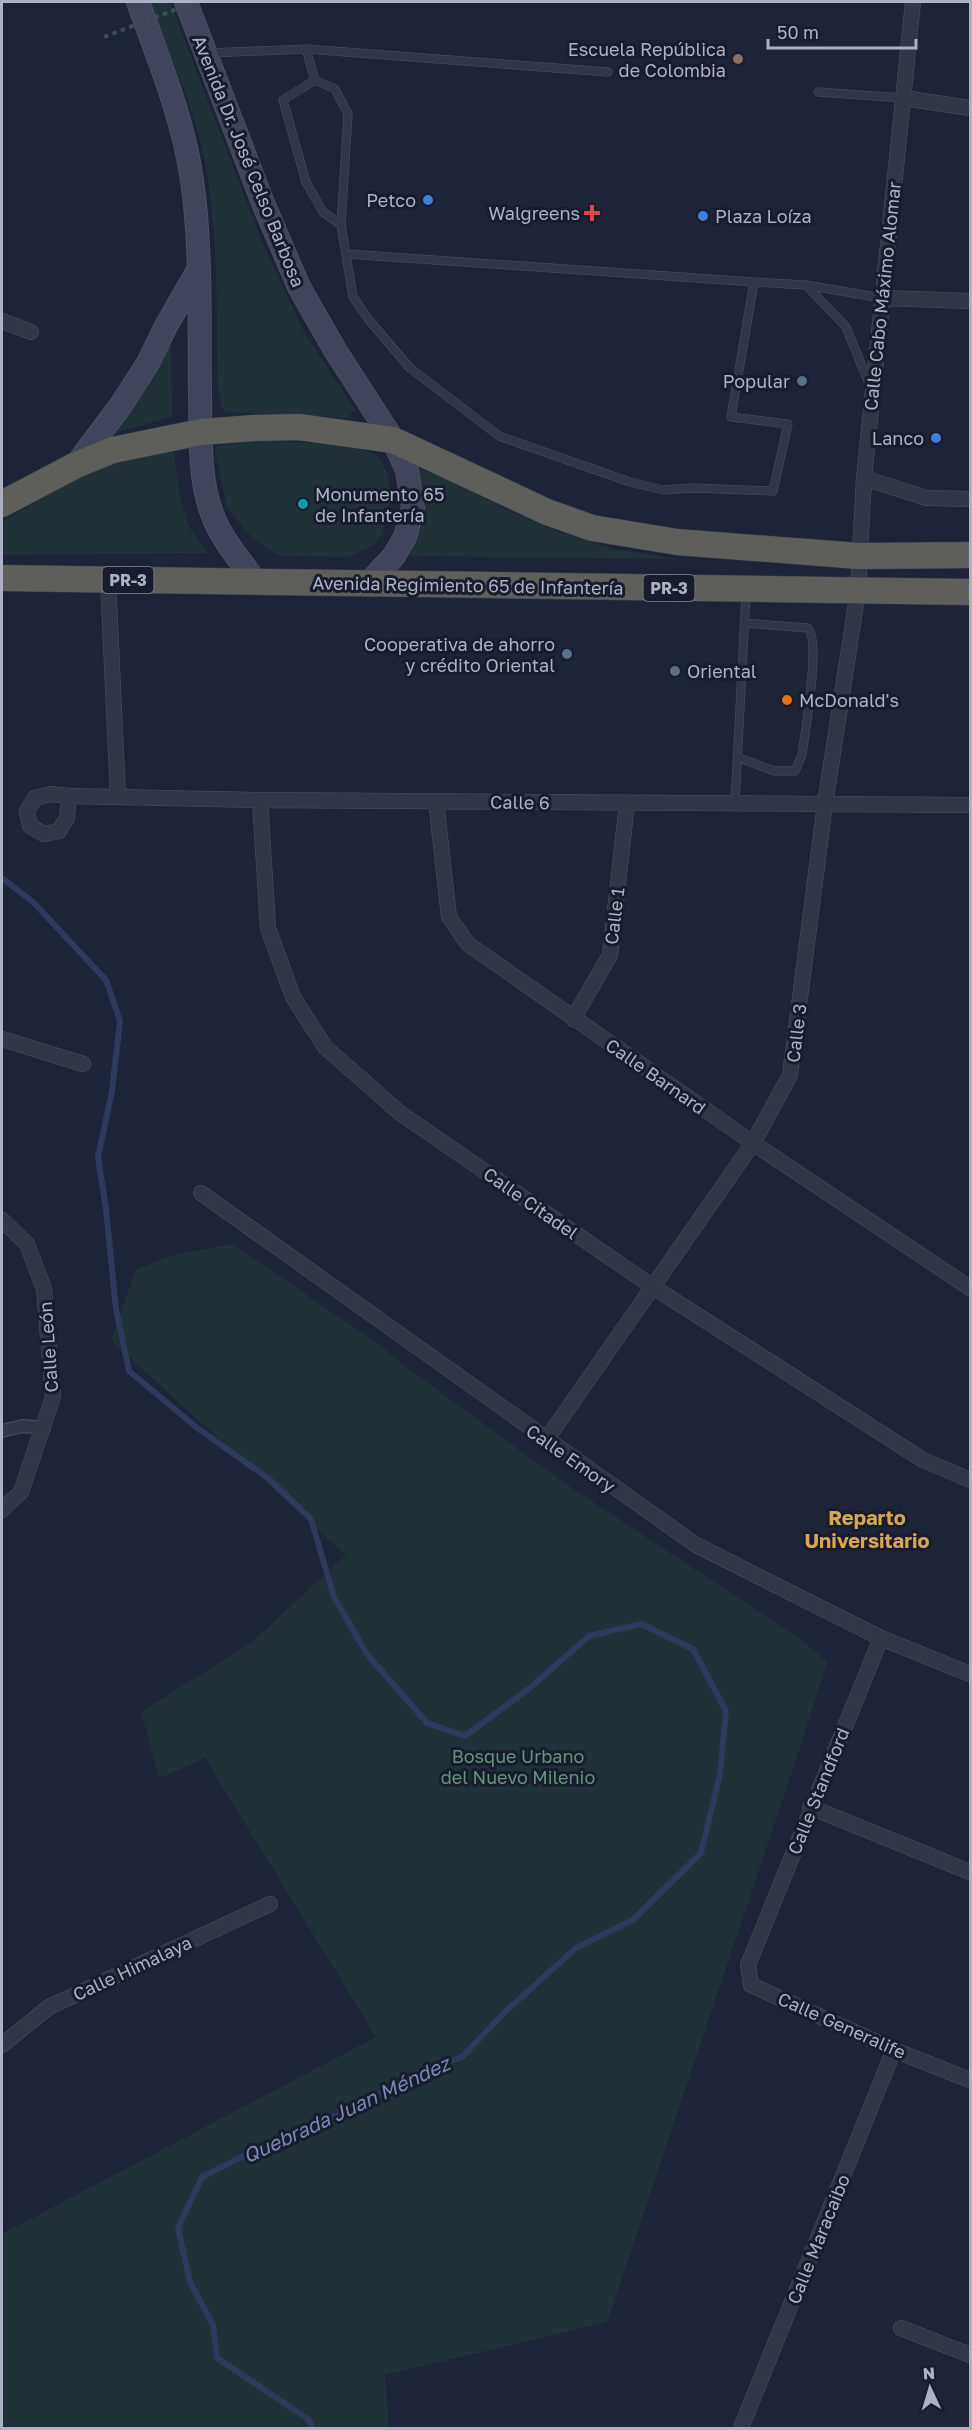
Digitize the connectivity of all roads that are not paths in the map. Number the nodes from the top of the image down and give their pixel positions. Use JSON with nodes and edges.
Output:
{"nodes":[{"id":1,"x":138,"y":2,"type":"edge"},
{"id":2,"x":186,"y":2,"type":"edge"},
{"id":3,"x":913,"y":2,"type":"edge"},
{"id":4,"x":306,"y":49,"type":"junction"},
{"id":5,"x":205,"y":53,"type":"junction"},
{"id":6,"x":608,"y":72,"type":"dead end"},
{"id":7,"x":315,"y":80,"type":"junction"},
{"id":8,"x":818,"y":92,"type":"dead end"},
{"id":9,"x":903,"y":98,"type":"junction"},
{"id":10,"x":970,"y":108,"type":"edge"},
{"id":11,"x":341,"y":225,"type":"junction"},
{"id":12,"x":347,"y":254,"type":"junction"},
{"id":13,"x":198,"y":271,"type":"junction"},
{"id":14,"x":754,"y":282,"type":"junction"},
{"id":15,"x":806,"y":285,"type":"junction"},
{"id":16,"x":882,"y":298,"type":"junction"},
{"id":17,"x":970,"y":301,"type":"edge"},
{"id":18,"x":2,"y":321,"type":"edge"},
{"id":19,"x":31,"y":332,"type":"dead end"},
{"id":20,"x":872,"y":393,"type":"junction"},
{"id":21,"x":201,"y":432,"type":"junction"},
{"id":22,"x":393,"y":440,"type":"junction"},
{"id":23,"x":76,"y":465,"type":"junction"},
{"id":24,"x":864,"y":478,"type":"junction"},
{"id":25,"x":970,"y":499,"type":"edge"},
{"id":26,"x":2,"y":504,"type":"edge"},
{"id":27,"x":970,"y":555,"type":"edge"},
{"id":28,"x":859,"y":556,"type":"junction"},
{"id":29,"x":2,"y":578,"type":"edge"},
{"id":30,"x":108,"y":579,"type":"junction"},
{"id":31,"x":255,"y":581,"type":"junction"},
{"id":32,"x":368,"y":584,"type":"junction"},
{"id":33,"x":746,"y":589,"type":"junction"},
{"id":34,"x":858,"y":591,"type":"junction"},
{"id":35,"x":970,"y":592,"type":"edge"},
{"id":36,"x":744,"y":623,"type":"junction"},
{"id":37,"x":737,"y":757,"type":"junction"},
{"id":38,"x":69,"y":796,"type":"dead end"},
{"id":39,"x":118,"y":797,"type":"junction"},
{"id":40,"x":260,"y":800,"type":"junction"},
{"id":41,"x":436,"y":801,"type":"junction"},
{"id":42,"x":627,"y":803,"type":"junction"},
{"id":43,"x":735,"y":803,"type":"junction"},
{"id":44,"x":825,"y":804,"type":"junction"},
{"id":45,"x":970,"y":805,"type":"edge"},
{"id":46,"x":573,"y":1018,"type":"junction"},
{"id":47,"x":2,"y":1039,"type":"edge"},
{"id":48,"x":83,"y":1064,"type":"dead end"},
{"id":49,"x":753,"y":1143,"type":"junction"},
{"id":50,"x":201,"y":1193,"type":"dead end"},
{"id":51,"x":2,"y":1220,"type":"edge"},
{"id":52,"x":653,"y":1287,"type":"junction"},
{"id":53,"x":970,"y":1288,"type":"edge"},
{"id":54,"x":44,"y":1428,"type":"junction"},
{"id":55,"x":2,"y":1431,"type":"edge"},
{"id":56,"x":546,"y":1440,"type":"junction"},
{"id":57,"x":970,"y":1480,"type":"edge"},
{"id":58,"x":2,"y":1510,"type":"edge"},
{"id":59,"x":881,"y":1638,"type":"junction"},
{"id":60,"x":970,"y":1674,"type":"edge"},
{"id":61,"x":810,"y":1808,"type":"junction"},
{"id":62,"x":970,"y":1872,"type":"edge"},
{"id":63,"x":270,"y":1904,"type":"dead end"},
{"id":64,"x":756,"y":1945,"type":"joint"},
{"id":65,"x":2,"y":2045,"type":"edge"},
{"id":66,"x":894,"y":2050,"type":"junction"},
{"id":67,"x":970,"y":2080,"type":"edge"},
{"id":68,"x":901,"y":2328,"type":"dead end"},
{"id":69,"x":970,"y":2355,"type":"edge"},
{"id":70,"x":741,"y":2428,"type":"edge"}],
"edges":[{"from":1,"to":13,"type":"main road"},
{"from":2,"to":5,"type":"main road","name":"Avenida Dr. José Celso Barbosa"},
{"from":3,"to":9,"type":"street","name":"Calle Cabo Máximo Alomar"},
{"from":4,"to":5,"type":"lane"},
{"from":4,"to":6,"type":"lane"},
{"from":4,"to":7,"type":"lane"},
{"from":5,"to":22,"type":"main road","name":"Avenida Dr. José Celso Barbosa"},
{"from":7,"to":11,"type":"lane"},
{"from":7,"to":11,"type":"lane"},
{"from":8,"to":9,"type":"lane"},
{"from":9,"to":10,"type":"street"},
{"from":9,"to":16,"type":"street","name":"Calle Cabo Máximo Alomar"},
{"from":11,"to":12,"type":"lane"},
{"from":12,"to":14,"type":"lane"},
{"from":12,"to":14,"type":"lane"},
{"from":13,"to":21,"type":"main road"},
{"from":13,"to":23,"type":"main road"},
{"from":14,"to":15,"type":"lane"},
{"from":15,"to":16,"type":"lane"},
{"from":15,"to":20,"type":"lane"},
{"from":16,"to":17,"type":"street"},
{"from":16,"to":20,"type":"street","name":"Calle Cabo Máximo Alomar"},
{"from":18,"to":19,"type":"street"},
{"from":20,"to":24,"type":"street","name":"Calle Cabo Máximo Alomar"},
{"from":21,"to":22,"type":"highway"},
{"from":21,"to":23,"type":"highway"},
{"from":21,"to":31,"type":"main road"},
{"from":22,"to":28,"type":"highway"},
{"from":22,"to":32,"type":"main road"},
{"from":23,"to":26,"type":"highway"},
{"from":24,"to":25,"type":"street"},
{"from":24,"to":28,"type":"street","name":"Calle Cabo Máximo Alomar"},
{"from":27,"to":28,"type":"highway"},
{"from":28,"to":34,"type":"street","name":"Calle Cabo Máximo Alomar"},
{"from":29,"to":30,"type":"highway","name":"Avenida Regimiento 65 de Infantería","number":"PR-3"},
{"from":30,"to":31,"type":"highway","name":"Avenida Regimiento 65 de Infantería","number":"PR-3"},
{"from":30,"to":39,"type":"street"},
{"from":31,"to":32,"type":"highway","name":"Avenida Regimiento 65 de Infantería","number":"PR-3"},
{"from":32,"to":33,"type":"highway","name":"Avenida Regimiento 65 de Infantería","number":"PR-3"},
{"from":33,"to":34,"type":"highway","name":"Avenida Regimiento 65 de Infantería","number":"PR-3"},
{"from":33,"to":36,"type":"lane"},
{"from":34,"to":35,"type":"highway","name":"Avenida Regimiento 65 de Infantería","number":"PR-3"},
{"from":34,"to":44,"type":"street","name":"Calle 3"},
{"from":36,"to":37,"type":"lane"},
{"from":36,"to":37,"type":"lane"},
{"from":37,"to":43,"type":"lane"},
{"from":38,"to":39,"type":"street","name":"Calle 6"},
{"from":39,"to":40,"type":"street","name":"Calle 6"},
{"from":40,"to":41,"type":"street","name":"Calle 6"},
{"from":40,"to":52,"type":"street","name":"Calle Citadel"},
{"from":41,"to":42,"type":"street","name":"Calle 6"},
{"from":41,"to":46,"type":"street","name":"Calle Barnard"},
{"from":42,"to":43,"type":"street","name":"Calle 6"},
{"from":42,"to":46,"type":"street","name":"Calle 1"},
{"from":43,"to":44,"type":"street","name":"Calle 6"},
{"from":44,"to":45,"type":"street","name":"Calle 6"},
{"from":44,"to":49,"type":"street","name":"Calle 3"},
{"from":46,"to":49,"type":"street","name":"Calle Barnard"},
{"from":47,"to":48,"type":"street"},
{"from":49,"to":52,"type":"street","name":"Calle 3"},
{"from":49,"to":53,"type":"street","name":"Calle Barnard"},
{"from":50,"to":56,"type":"street","name":"Calle Emory"},
{"from":51,"to":54,"type":"street","name":"Calle León"},
{"from":52,"to":56,"type":"street","name":"Calle 3"},
{"from":52,"to":57,"type":"street","name":"Calle Citadel"},
{"from":54,"to":55,"type":"street"},
{"from":54,"to":58,"type":"street","name":"Calle León"},
{"from":56,"to":59,"type":"street","name":"Calle Emory"},
{"from":59,"to":60,"type":"street","name":"Calle Emory"},
{"from":59,"to":61,"type":"street","name":"Calle Standford"},
{"from":61,"to":62,"type":"street"},
{"from":61,"to":64,"type":"street","name":"Calle Standford"},
{"from":63,"to":65,"type":"street","name":"Calle Himalaya"},
{"from":64,"to":66,"type":"street","name":"Calle Generalife"},
{"from":66,"to":67,"type":"street","name":"Calle Generalife"},
{"from":66,"to":70,"type":"street","name":"Calle Maracaibo"},
{"from":68,"to":69,"type":"street"}]}
